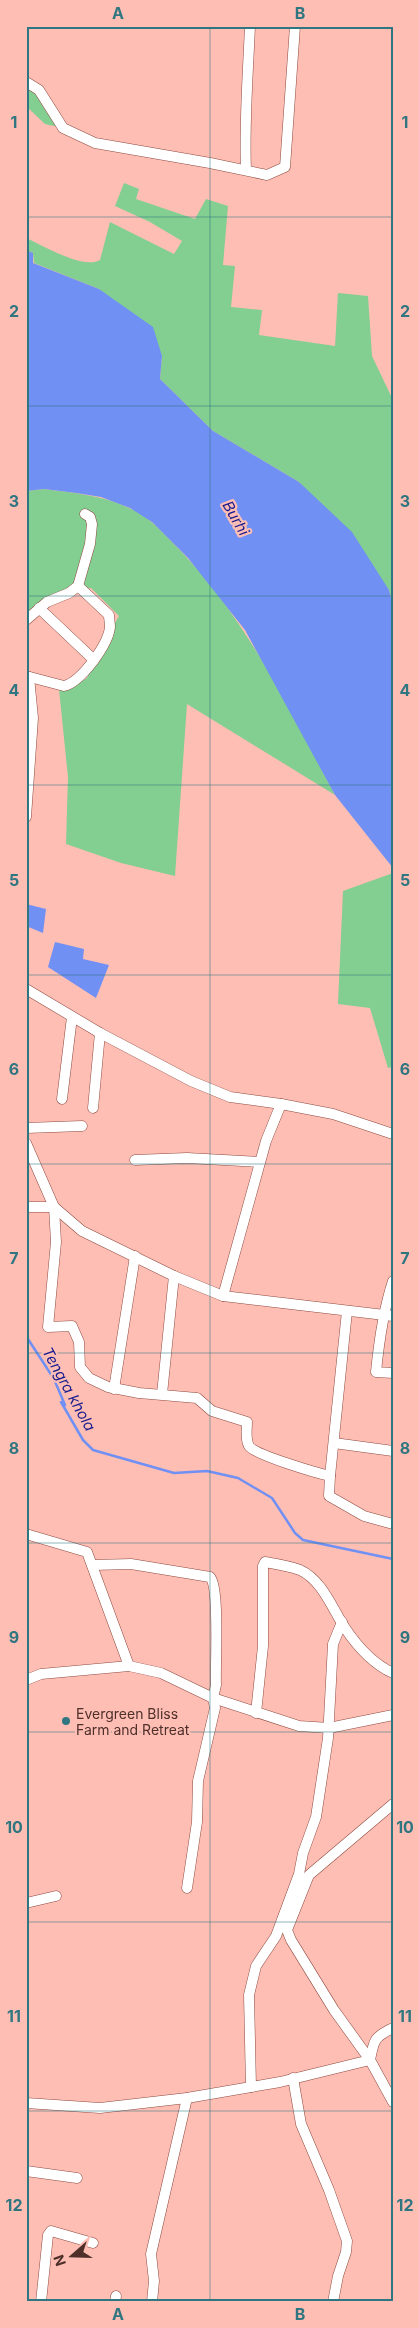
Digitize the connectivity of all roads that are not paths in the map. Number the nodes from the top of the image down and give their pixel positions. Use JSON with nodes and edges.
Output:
{"nodes":[{"id":1,"x":250,"y":26,"type":"edge"},
{"id":2,"x":295,"y":26,"type":"edge"},
{"id":3,"x":26,"y":82,"type":"edge"},
{"id":4,"x":246,"y":170,"type":"junction"},
{"id":5,"x":86,"y":514,"type":"dead end"},
{"id":6,"x":78,"y":586,"type":"junction"},
{"id":7,"x":39,"y":608,"type":"junction"},
{"id":8,"x":26,"y":620,"type":"edge"},
{"id":9,"x":94,"y":660,"type":"junction"},
{"id":10,"x":28,"y":677,"type":"edge"},
{"id":11,"x":26,"y":817,"type":"edge"},
{"id":12,"x":26,"y":989,"type":"edge"},
{"id":13,"x":72,"y":1017,"type":"junction"},
{"id":14,"x":100,"y":1033,"type":"junction"},
{"id":15,"x":62,"y":1099,"type":"dead end"},
{"id":16,"x":280,"y":1104,"type":"junction"},
{"id":17,"x":93,"y":1108,"type":"dead end"},
{"id":18,"x":82,"y":1126,"type":"dead end"},
{"id":19,"x":26,"y":1128,"type":"edge"},
{"id":20,"x":393,"y":1134,"type":"edge"},
{"id":21,"x":26,"y":1143,"type":"edge"},
{"id":22,"x":134,"y":1160,"type":"dead end"},
{"id":23,"x":260,"y":1162,"type":"junction"},
{"id":24,"x":26,"y":1207,"type":"edge"},
{"id":25,"x":54,"y":1207,"type":"junction"},
{"id":26,"x":135,"y":1256,"type":"junction"},
{"id":27,"x":174,"y":1276,"type":"junction"},
{"id":28,"x":393,"y":1282,"type":"edge"},
{"id":29,"x":223,"y":1296,"type":"junction"},
{"id":30,"x":347,"y":1311,"type":"junction"},
{"id":31,"x":387,"y":1316,"type":"edge"},
{"id":32,"x":393,"y":1373,"type":"edge"},
{"id":33,"x":114,"y":1388,"type":"junction"},
{"id":34,"x":162,"y":1394,"type":"junction"},
{"id":35,"x":334,"y":1443,"type":"junction"},
{"id":36,"x":393,"y":1451,"type":"edge"},
{"id":37,"x":330,"y":1476,"type":"junction"},
{"id":38,"x":393,"y":1524,"type":"edge"},
{"id":39,"x":26,"y":1534,"type":"edge"},
{"id":40,"x":93,"y":1565,"type":"junction"},
{"id":41,"x":342,"y":1622,"type":"junction"},
{"id":42,"x":129,"y":1666,"type":"junction"},
{"id":43,"x":393,"y":1673,"type":"edge"},
{"id":44,"x":26,"y":1680,"type":"edge"},
{"id":45,"x":213,"y":1698,"type":"junction"},
{"id":46,"x":256,"y":1713,"type":"junction"},
{"id":47,"x":393,"y":1715,"type":"edge"},
{"id":48,"x":328,"y":1728,"type":"junction"},
{"id":49,"x":393,"y":1804,"type":"edge"},
{"id":50,"x":187,"y":1888,"type":"dead end"},
{"id":51,"x":56,"y":1896,"type":"dead end"},
{"id":52,"x":26,"y":1903,"type":"edge"},
{"id":53,"x":393,"y":2028,"type":"edge"},
{"id":54,"x":370,"y":2060,"type":"junction"},
{"id":55,"x":293,"y":2078,"type":"junction"},
{"id":56,"x":251,"y":2086,"type":"junction"},
{"id":57,"x":187,"y":2098,"type":"junction"},
{"id":58,"x":393,"y":2102,"type":"edge"},
{"id":59,"x":26,"y":2103,"type":"edge"},
{"id":60,"x":26,"y":2171,"type":"edge"},
{"id":61,"x":77,"y":2178,"type":"dead end"},
{"id":62,"x":93,"y":2243,"type":"dead end"},
{"id":63,"x":42,"y":2302,"type":"edge"},
{"id":64,"x":152,"y":2302,"type":"edge"},
{"id":65,"x":333,"y":2302,"type":"edge"}],
"edges":[{"from":1,"to":4,"type":"street"},
{"from":2,"to":4,"type":"street"},
{"from":3,"to":4,"type":"street"},
{"from":5,"to":6,"type":"street"},
{"from":6,"to":7,"type":"street"},
{"from":6,"to":9,"type":"street"},
{"from":7,"to":8,"type":"street"},
{"from":7,"to":9,"type":"street"},
{"from":9,"to":10,"type":"street"},
{"from":10,"to":11,"type":"street"},
{"from":12,"to":13,"type":"street"},
{"from":13,"to":14,"type":"street"},
{"from":13,"to":15,"type":"street"},
{"from":14,"to":16,"type":"street"},
{"from":14,"to":17,"type":"street"},
{"from":16,"to":20,"type":"street"},
{"from":16,"to":23,"type":"street"},
{"from":18,"to":19,"type":"street"},
{"from":21,"to":25,"type":"street"},
{"from":22,"to":23,"type":"street"},
{"from":23,"to":29,"type":"street"},
{"from":24,"to":25,"type":"street"},
{"from":25,"to":26,"type":"street"},
{"from":25,"to":33,"type":"street"},
{"from":26,"to":27,"type":"street"},
{"from":26,"to":33,"type":"street"},
{"from":27,"to":29,"type":"street"},
{"from":27,"to":34,"type":"street"},
{"from":28,"to":31,"type":"street"},
{"from":29,"to":30,"type":"street"},
{"from":30,"to":31,"type":"street"},
{"from":30,"to":35,"type":"street"},
{"from":31,"to":32,"type":"street"},
{"from":33,"to":34,"type":"street"},
{"from":34,"to":37,"type":"street"},
{"from":35,"to":36,"type":"street"},
{"from":35,"to":37,"type":"street"},
{"from":37,"to":38,"type":"street"},
{"from":39,"to":40,"type":"street"},
{"from":40,"to":42,"type":"street"},
{"from":40,"to":45,"type":"street"},
{"from":41,"to":43,"type":"street"},
{"from":41,"to":46,"type":"street"},
{"from":41,"to":48,"type":"street"},
{"from":42,"to":44,"type":"street"},
{"from":42,"to":45,"type":"street"},
{"from":45,"to":46,"type":"street"},
{"from":45,"to":50,"type":"street"},
{"from":46,"to":48,"type":"street"},
{"from":47,"to":48,"type":"street"},
{"from":48,"to":56,"type":"street"},
{"from":49,"to":54,"type":"street"},
{"from":51,"to":52,"type":"street"},
{"from":53,"to":54,"type":"street"},
{"from":54,"to":55,"type":"street"},
{"from":54,"to":58,"type":"street"},
{"from":55,"to":56,"type":"street"},
{"from":55,"to":65,"type":"street"},
{"from":56,"to":57,"type":"street"},
{"from":57,"to":59,"type":"street"},
{"from":57,"to":64,"type":"street"},
{"from":60,"to":61,"type":"street"},
{"from":62,"to":63,"type":"street"}]}
